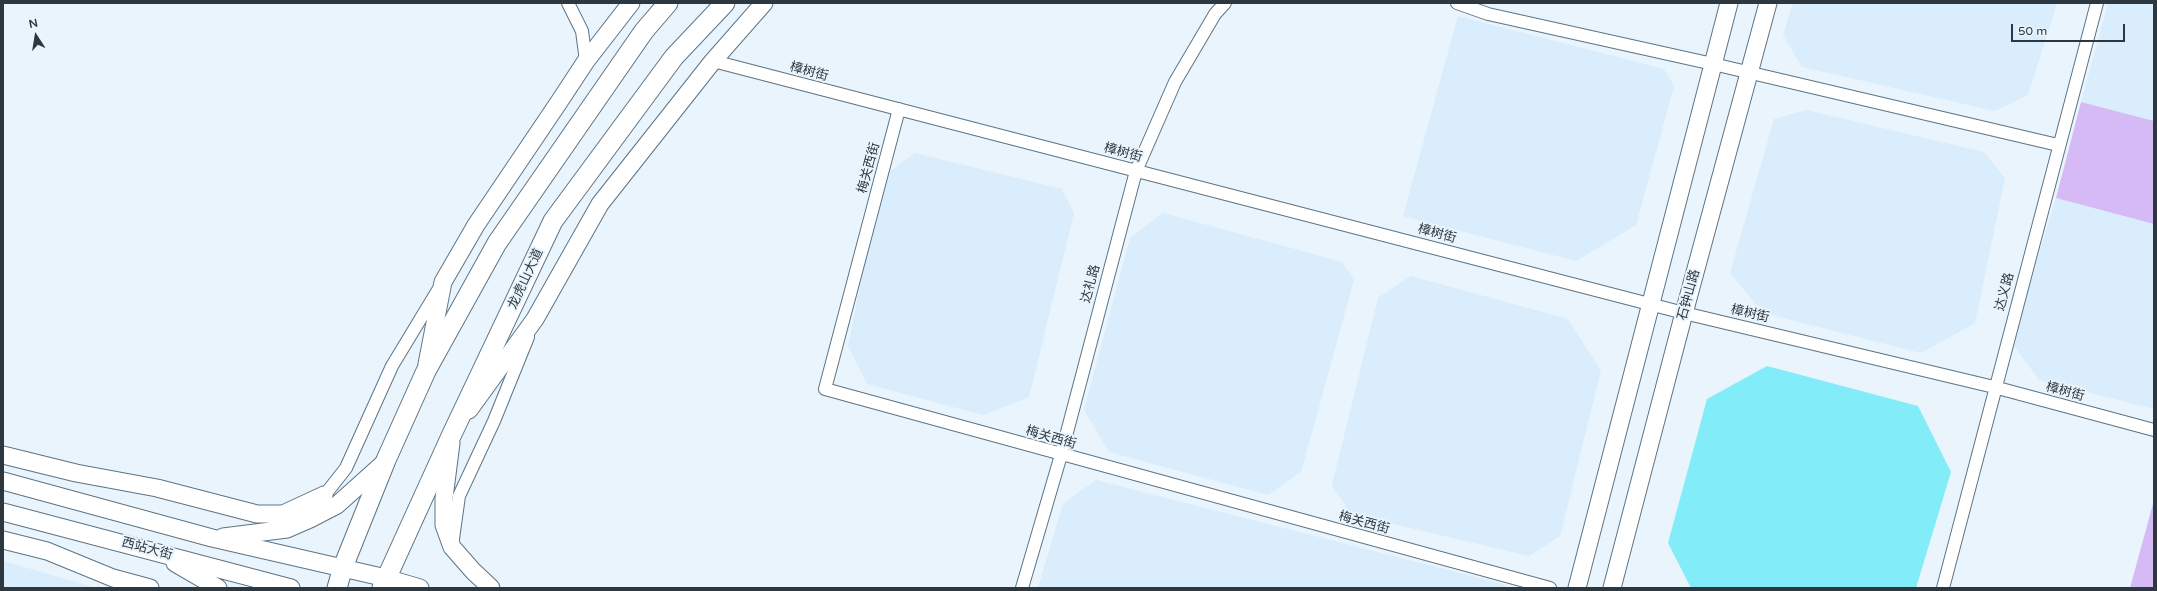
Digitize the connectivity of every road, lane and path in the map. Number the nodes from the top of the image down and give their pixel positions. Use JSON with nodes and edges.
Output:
{"nodes":[{"id":1,"x":568,"y":3,"type":"edge"},
{"id":2,"x":631,"y":3,"type":"edge"},
{"id":3,"x":668,"y":3,"type":"edge"},
{"id":4,"x":725,"y":3,"type":"edge"},
{"id":5,"x":764,"y":3,"type":"edge"},
{"id":6,"x":1225,"y":3,"type":"edge"},
{"id":7,"x":1457,"y":3,"type":"edge"},
{"id":8,"x":1729,"y":3,"type":"edge"},
{"id":9,"x":1768,"y":3,"type":"edge"},
{"id":10,"x":2096,"y":3,"type":"edge"},
{"id":11,"x":586,"y":61,"type":"junction"},
{"id":12,"x":713,"y":61,"type":"junction"},
{"id":13,"x":1713,"y":64,"type":"junction"},
{"id":14,"x":1750,"y":73,"type":"junction"},
{"id":15,"x":898,"y":109,"type":"junction"},
{"id":16,"x":2058,"y":145,"type":"junction"},
{"id":17,"x":1136,"y":171,"type":"junction"},
{"id":18,"x":443,"y":282,"type":"junction"},
{"id":19,"x":1651,"y":304,"type":"junction"},
{"id":20,"x":1684,"y":313,"type":"junction"},
{"id":21,"x":535,"y":319,"type":"junction"},
{"id":22,"x":426,"y":371,"type":"junction"},
{"id":23,"x":1994,"y":387,"type":"junction"},
{"id":24,"x":2154,"y":430,"type":"edge"},
{"id":25,"x":452,"y":434,"type":"junction"},
{"id":26,"x":3,"y":455,"type":"edge"},
{"id":27,"x":1060,"y":455,"type":"junction"},
{"id":28,"x":386,"y":460,"type":"junction"},
{"id":29,"x":3,"y":481,"type":"edge"},
{"id":30,"x":324,"y":495,"type":"junction"},
{"id":31,"x":3,"y":512,"type":"edge"},
{"id":32,"x":310,"y":519,"type":"junction"},
{"id":33,"x":212,"y":538,"type":"junction"},
{"id":34,"x":3,"y":540,"type":"edge"},
{"id":35,"x":452,"y":547,"type":"junction"},
{"id":36,"x":154,"y":551,"type":"junction"},
{"id":37,"x":343,"y":567,"type":"junction"},
{"id":38,"x":384,"y":583,"type":"edge"},
{"id":39,"x":150,"y":588,"type":"edge"},
{"id":40,"x":218,"y":588,"type":"edge"},
{"id":41,"x":291,"y":588,"type":"edge"},
{"id":42,"x":337,"y":588,"type":"edge"},
{"id":43,"x":420,"y":588,"type":"edge"},
{"id":44,"x":491,"y":588,"type":"edge"},
{"id":45,"x":1022,"y":588,"type":"edge"},
{"id":46,"x":1550,"y":588,"type":"edge"},
{"id":47,"x":1577,"y":588,"type":"edge"},
{"id":48,"x":1612,"y":588,"type":"edge"},
{"id":49,"x":1943,"y":588,"type":"edge"}],
"edges":[{"from":1,"to":11,"type":"street"},
{"from":2,"to":11,"type":"main road"},
{"from":3,"to":22,"type":"main road"},
{"from":4,"to":25,"type":"main road","name":"龙虎山大道"},
{"from":5,"to":12,"type":"main road"},
{"from":6,"to":17,"type":"street","name":"达礼路"},
{"from":7,"to":13,"type":"street"},
{"from":8,"to":13,"type":"main road"},
{"from":9,"to":14,"type":"main road","name":"石钟山路"},
{"from":10,"to":16,"type":"street","name":"达义路"},
{"from":11,"to":18,"type":"main road"},
{"from":12,"to":15,"type":"street","name":"樟树街"},
{"from":12,"to":21,"type":"main road"},
{"from":13,"to":14,"type":"street"},
{"from":13,"to":19,"type":"main road"},
{"from":14,"to":16,"type":"street"},
{"from":14,"to":20,"type":"main road","name":"石钟山路"},
{"from":15,"to":17,"type":"street","name":"樟树街"},
{"from":15,"to":27,"type":"street","name":"梅关西街"},
{"from":16,"to":23,"type":"street","name":"达义路"},
{"from":17,"to":19,"type":"street","name":"樟树街"},
{"from":17,"to":27,"type":"street","name":"达礼路"},
{"from":18,"to":22,"type":"main road"},
{"from":18,"to":30,"type":"street"},
{"from":19,"to":20,"type":"street","name":"樟树街"},
{"from":19,"to":47,"type":"main road"},
{"from":20,"to":23,"type":"street","name":"樟树街"},
{"from":20,"to":48,"type":"main road","name":"石钟山路"},
{"from":21,"to":25,"type":"main road"},
{"from":21,"to":35,"type":"street"},
{"from":22,"to":28,"type":"main road"},
{"from":23,"to":24,"type":"street","name":"樟树街"},
{"from":23,"to":49,"type":"street","name":"达义路"},
{"from":25,"to":35,"type":"main road"},
{"from":25,"to":38,"type":"main road","name":"龙虎山大道"},
{"from":26,"to":30,"type":"main road"},
{"from":27,"to":45,"type":"street","name":"达礼路"},
{"from":27,"to":46,"type":"street","name":"梅关西街"},
{"from":28,"to":32,"type":"main road"},
{"from":28,"to":37,"type":"main road"},
{"from":29,"to":33,"type":"main road"},
{"from":30,"to":32,"type":"street"},
{"from":31,"to":36,"type":"main road","name":"西站大街"},
{"from":32,"to":33,"type":"main road"},
{"from":33,"to":37,"type":"main road"},
{"from":34,"to":39,"type":"main road"},
{"from":35,"to":44,"type":"main road"},
{"from":36,"to":40,"type":"main road"},
{"from":36,"to":41,"type":"main road","name":"西站大街"},
{"from":37,"to":38,"type":"main road"},
{"from":37,"to":42,"type":"main road"},
{"from":38,"to":43,"type":"main road"}]}
